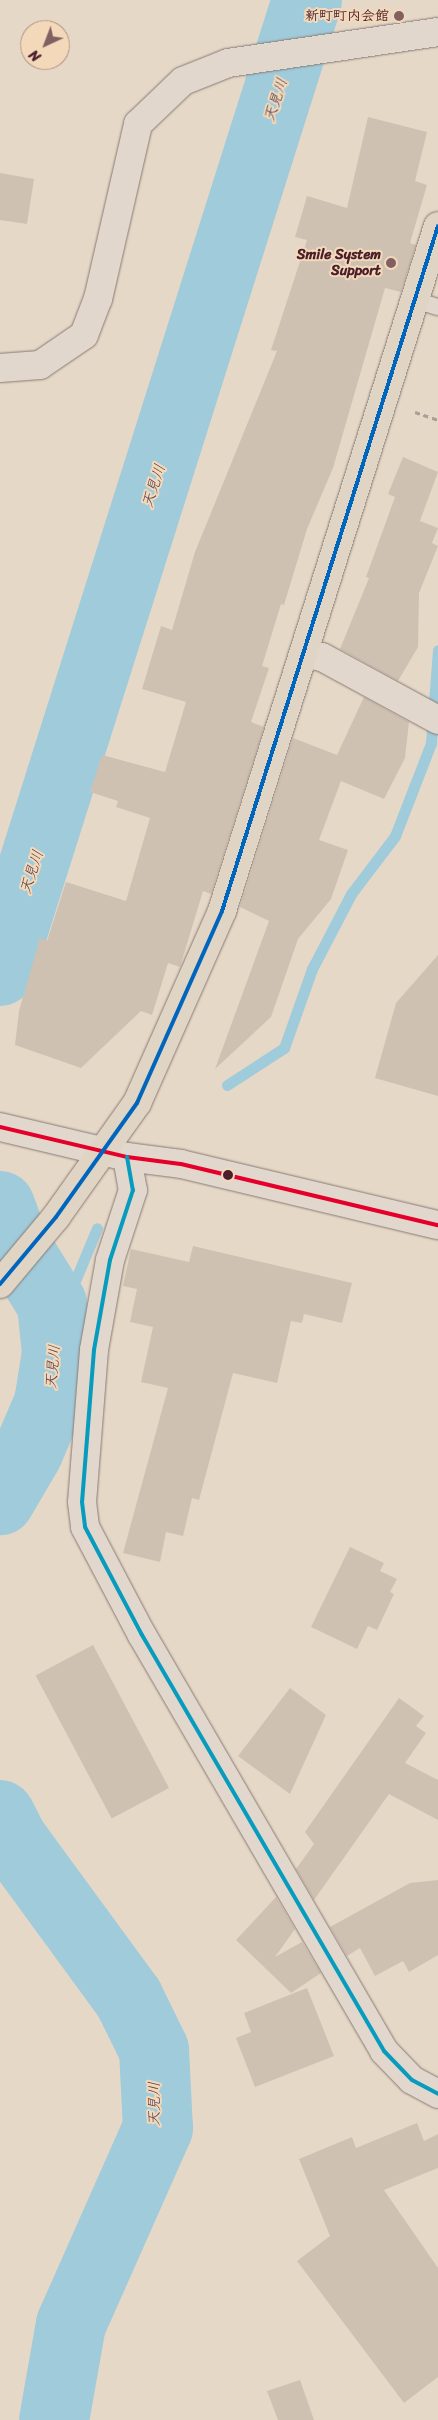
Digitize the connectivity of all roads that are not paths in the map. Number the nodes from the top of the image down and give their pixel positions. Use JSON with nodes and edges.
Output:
{"nodes":[{"id":1,"x":438,"y":32,"type":"edge"},
{"id":2,"x":438,"y":226,"type":"edge"},
{"id":3,"x":427,"y":304,"type":"edge"},
{"id":4,"x":0,"y":368,"type":"edge"},
{"id":5,"x":304,"y":653,"type":"junction"},
{"id":6,"x":427,"y":713,"type":"edge"},
{"id":7,"x":9,"y":1129,"type":"edge"},
{"id":8,"x":114,"y":1153,"type":"junction"},
{"id":9,"x":438,"y":1225,"type":"edge"},
{"id":10,"x":0,"y":1284,"type":"edge"},
{"id":11,"x":438,"y":2094,"type":"edge"}],
"edges":[{"from":1,"to":4,"type":"street"},
{"from":2,"to":3,"type":"highway"},
{"from":3,"to":5,"type":"highway"},
{"from":5,"to":6,"type":"street"},
{"from":5,"to":8,"type":"highway"},
{"from":7,"to":8,"type":"street"},
{"from":8,"to":9,"type":"street"},
{"from":8,"to":10,"type":"highway"},
{"from":8,"to":11,"type":"street"}]}
